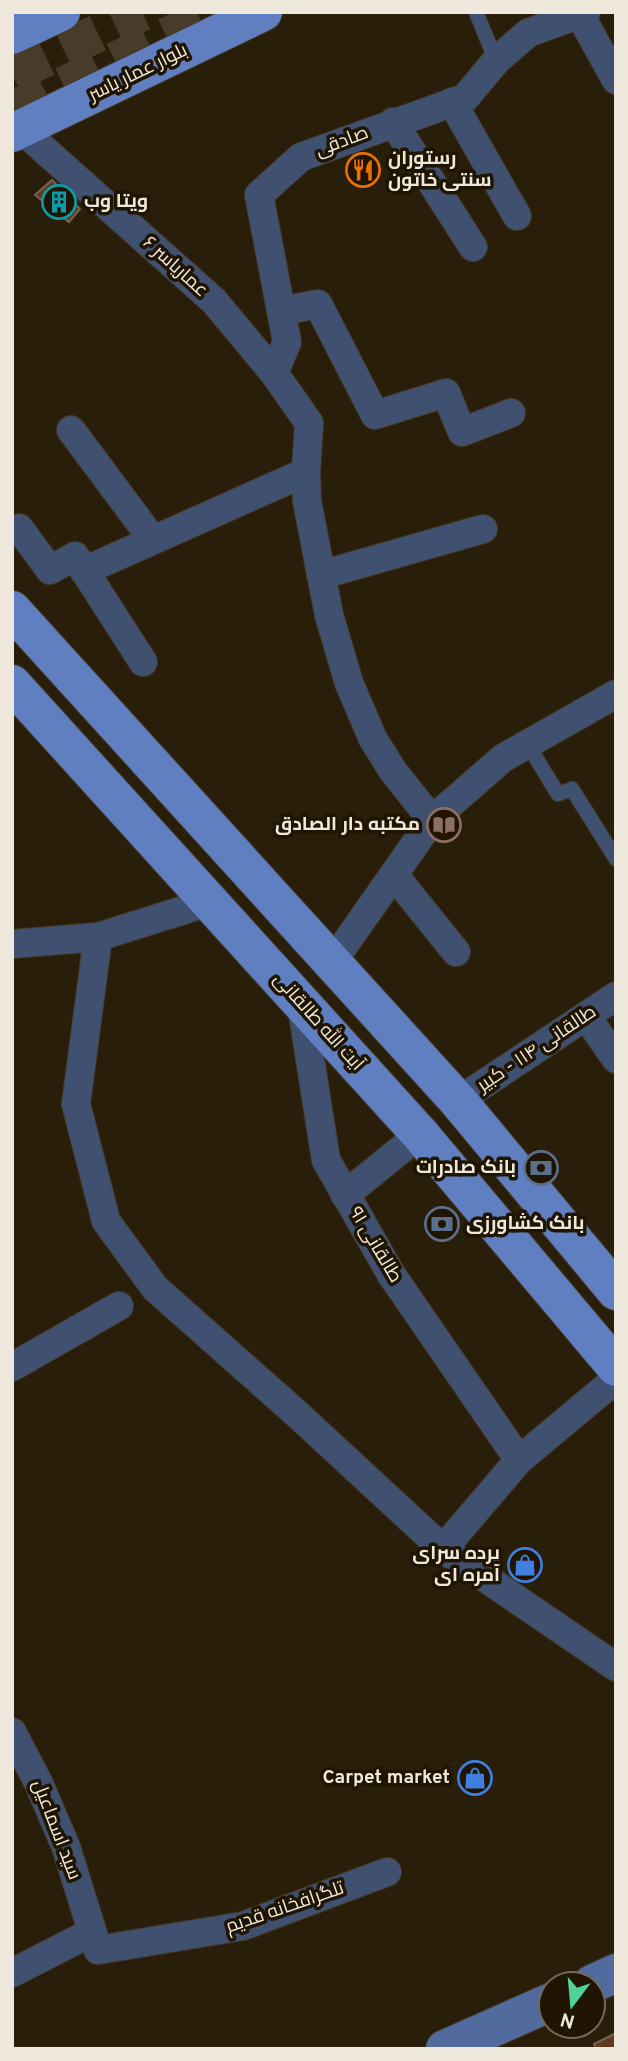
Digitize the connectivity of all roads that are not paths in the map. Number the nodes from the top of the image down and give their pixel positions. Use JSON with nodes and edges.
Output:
{"nodes":[{"id":1,"x":61,"y":12,"type":"edge"},
{"id":2,"x":263,"y":12,"type":"edge"},
{"id":3,"x":476,"y":12,"type":"edge"},
{"id":4,"x":583,"y":13,"type":"edge"},
{"id":5,"x":12,"y":35,"type":"edge"},
{"id":6,"x":496,"y":61,"type":"junction"},
{"id":7,"x":616,"y":80,"type":"edge"},
{"id":8,"x":452,"y":102,"type":"junction"},
{"id":9,"x":393,"y":122,"type":"junction"},
{"id":10,"x":16,"y":131,"type":"edge"},
{"id":11,"x":517,"y":216,"type":"dead end"},
{"id":12,"x":472,"y":247,"type":"dead end"},
{"id":13,"x":281,"y":311,"type":"junction"},
{"id":14,"x":274,"y":373,"type":"junction"},
{"id":15,"x":511,"y":412,"type":"dead end"},
{"id":16,"x":71,"y":430,"type":"dead end"},
{"id":17,"x":306,"y":472,"type":"junction"},
{"id":18,"x":19,"y":528,"type":"dead end"},
{"id":19,"x":483,"y":529,"type":"dead end"},
{"id":20,"x":153,"y":540,"type":"junction"},
{"id":21,"x":85,"y":571,"type":"junction"},
{"id":22,"x":321,"y":575,"type":"junction"},
{"id":23,"x":12,"y":610,"type":"edge"},
{"id":24,"x":143,"y":662,"type":"dead end"},
{"id":25,"x":12,"y":684,"type":"edge"},
{"id":26,"x":616,"y":694,"type":"edge"},
{"id":27,"x":528,"y":745,"type":"junction"},
{"id":28,"x":432,"y":820,"type":"junction"},
{"id":29,"x":616,"y":859,"type":"edge"},
{"id":30,"x":394,"y":875,"type":"junction"},
{"id":31,"x":209,"y":902,"type":"junction"},
{"id":32,"x":98,"y":937,"type":"junction"},
{"id":33,"x":12,"y":944,"type":"edge"},
{"id":34,"x":456,"y":952,"type":"dead end"},
{"id":35,"x":333,"y":961,"type":"junction"},
{"id":36,"x":616,"y":996,"type":"edge"},
{"id":37,"x":302,"y":1002,"type":"junction"},
{"id":38,"x":586,"y":1016,"type":"junction"},
{"id":39,"x":616,"y":1059,"type":"edge"},
{"id":40,"x":458,"y":1101,"type":"junction"},
{"id":41,"x":420,"y":1134,"type":"junction"},
{"id":42,"x":345,"y":1195,"type":"junction"},
{"id":43,"x":616,"y":1291,"type":"edge"},
{"id":44,"x":119,"y":1306,"type":"dead end"},
{"id":45,"x":12,"y":1367,"type":"edge"},
{"id":46,"x":616,"y":1367,"type":"edge"},
{"id":47,"x":616,"y":1379,"type":"edge"},
{"id":48,"x":519,"y":1460,"type":"junction"},
{"id":49,"x":443,"y":1549,"type":"junction"},
{"id":50,"x":616,"y":1667,"type":"edge"},
{"id":51,"x":12,"y":1732,"type":"edge"},
{"id":52,"x":387,"y":1872,"type":"dead end"},
{"id":53,"x":95,"y":1941,"type":"junction"},
{"id":54,"x":12,"y":1973,"type":"edge"},
{"id":55,"x":537,"y":2012,"type":"edge"},
{"id":56,"x":537,"y":2031,"type":"edge"},
{"id":57,"x":495,"y":2040,"type":"edge"},
{"id":58,"x":445,"y":2049,"type":"edge"}],
"edges":[{"from":1,"to":5,"type":"main road"},
{"from":2,"to":10,"type":"main road","name":"بلوار عمار یاسر"},
{"from":3,"to":6,"type":"lane"},
{"from":4,"to":6,"type":"street","name":"صادقی"},
{"from":4,"to":7,"type":"street"},
{"from":6,"to":8,"type":"street","name":"صادقی"},
{"from":8,"to":9,"type":"street","name":"صادقی"},
{"from":8,"to":11,"type":"street"},
{"from":9,"to":12,"type":"street"},
{"from":9,"to":13,"type":"street","name":"صادقی"},
{"from":10,"to":14,"type":"street","name":"عماریاسر ۶"},
{"from":13,"to":14,"type":"street","name":"صادقی"},
{"from":13,"to":15,"type":"street"},
{"from":14,"to":17,"type":"street","name":"عماریاسر ۶"},
{"from":16,"to":20,"type":"street"},
{"from":17,"to":20,"type":"street"},
{"from":17,"to":22,"type":"street"},
{"from":18,"to":21,"type":"street"},
{"from":19,"to":22,"type":"street"},
{"from":20,"to":21,"type":"street"},
{"from":21,"to":24,"type":"street"},
{"from":22,"to":28,"type":"street"},
{"from":23,"to":35,"type":"main road"},
{"from":25,"to":31,"type":"main road","name":"آیت الله طالقانی"},
{"from":26,"to":27,"type":"street"},
{"from":27,"to":28,"type":"street"},
{"from":27,"to":29,"type":"lane"},
{"from":28,"to":30,"type":"street"},
{"from":30,"to":34,"type":"street"},
{"from":30,"to":35,"type":"street"},
{"from":31,"to":32,"type":"street"},
{"from":31,"to":37,"type":"main road","name":"آیت الله طالقانی"},
{"from":32,"to":33,"type":"street"},
{"from":32,"to":49,"type":"street"},
{"from":35,"to":40,"type":"main road"},
{"from":36,"to":38,"type":"street","name":"طالقانی ۱۱۴ - کبیر"},
{"from":37,"to":41,"type":"main road","name":"آیت الله طالقانی"},
{"from":37,"to":42,"type":"street","name":"طالقانی ۹۱"},
{"from":38,"to":39,"type":"street"},
{"from":38,"to":40,"type":"street","name":"طالقانی ۱۱۴ - کبیر"},
{"from":40,"to":43,"type":"main road"},
{"from":41,"to":42,"type":"street"},
{"from":41,"to":46,"type":"main road","name":"آیت الله طالقانی"},
{"from":42,"to":48,"type":"street","name":"طالقانی ۹۱"},
{"from":44,"to":45,"type":"street"},
{"from":47,"to":48,"type":"street"},
{"from":48,"to":49,"type":"street"},
{"from":49,"to":50,"type":"street"},
{"from":51,"to":53,"type":"street","name":"سید اسماعیل"},
{"from":52,"to":53,"type":"street","name":"تلگرافخانه قدیم"},
{"from":53,"to":54,"type":"street"},
{"from":55,"to":57,"type":"main road"},
{"from":56,"to":57,"type":"main road"},
{"from":57,"to":58,"type":"main road"}]}
